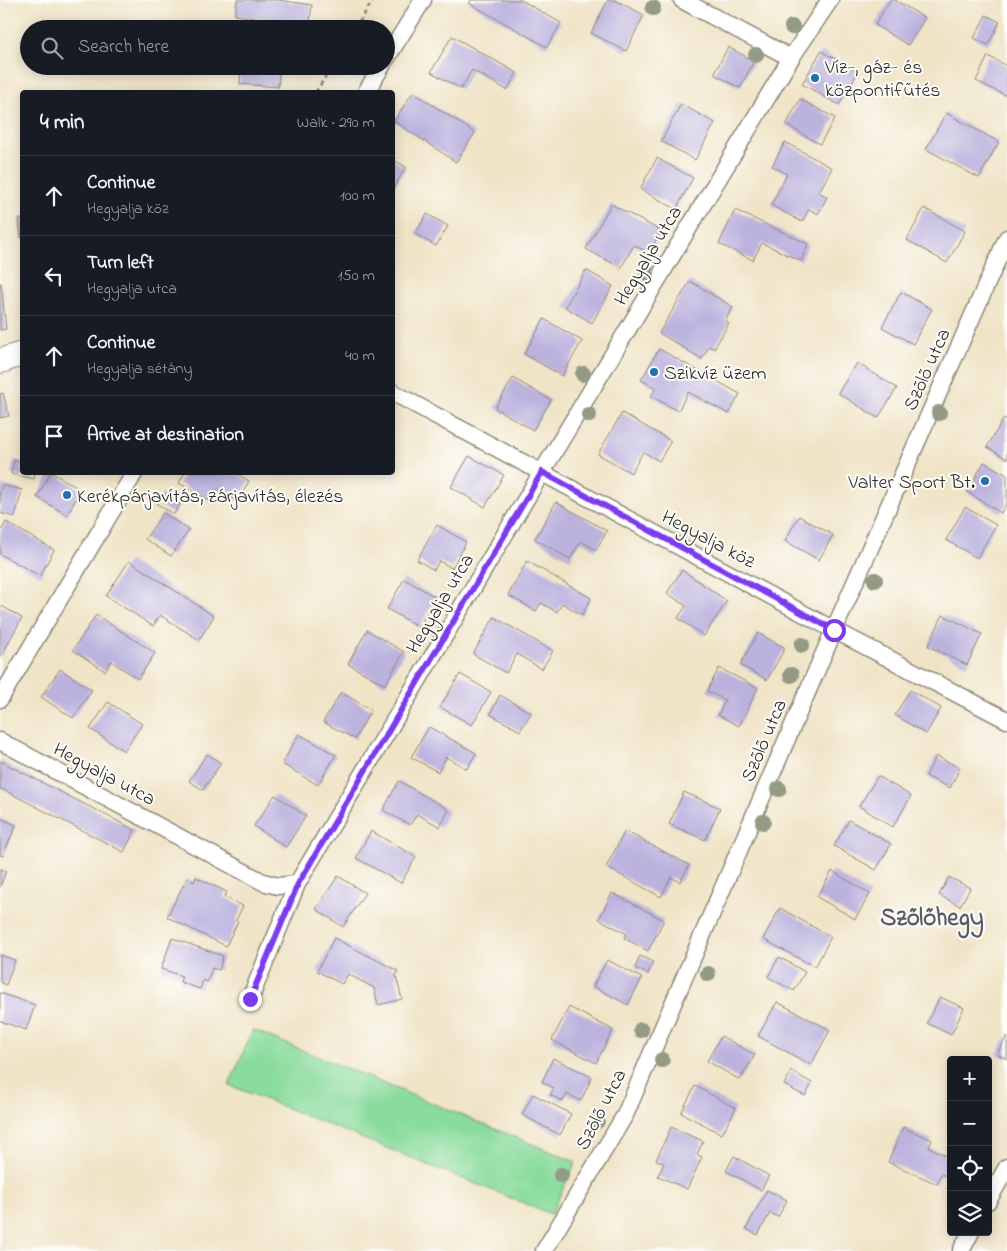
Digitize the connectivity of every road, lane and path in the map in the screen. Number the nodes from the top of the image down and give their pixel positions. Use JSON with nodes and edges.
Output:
{"nodes":[{"id":1,"x":373,"y":0,"type":"edge"},
{"id":2,"x":423,"y":0,"type":"edge"},
{"id":3,"x":682,"y":0,"type":"edge"},
{"id":4,"x":830,"y":0,"type":"edge"},
{"id":5,"x":361,"y":20,"type":"edge"},
{"id":6,"x":395,"y":45,"type":"edge"},
{"id":7,"x":790,"y":58,"type":"junction"},
{"id":8,"x":326,"y":75,"type":"edge"},
{"id":9,"x":376,"y":75,"type":"edge"},
{"id":10,"x":317,"y":90,"type":"edge"},
{"id":11,"x":367,"y":90,"type":"edge"},
{"id":12,"x":1007,"y":238,"type":"edge"},
{"id":13,"x":20,"y":355,"type":"edge"},
{"id":14,"x":0,"y":361,"type":"edge"},
{"id":15,"x":395,"y":394,"type":"edge"},
{"id":16,"x":542,"y":472,"type":"junction"},
{"id":17,"x":133,"y":475,"type":"edge"},
{"id":18,"x":834,"y":630,"type":"junction"},
{"id":19,"x":0,"y":699,"type":"edge"},
{"id":20,"x":1007,"y":720,"type":"edge"},
{"id":21,"x":0,"y":741,"type":"edge"},
{"id":22,"x":298,"y":884,"type":"junction"},
{"id":23,"x":250,"y":999,"type":"dead end"},
{"id":24,"x":1007,"y":1167,"type":"edge"},
{"id":25,"x":992,"y":1194,"type":"edge"},
{"id":26,"x":969,"y":1236,"type":"edge"},
{"id":27,"x":544,"y":1251,"type":"edge"},
{"id":28,"x":961,"y":1251,"type":"edge"}],
"edges":[{"from":1,"to":5,"type":"path"},
{"from":2,"to":6,"type":"street"},
{"from":3,"to":7,"type":"street"},
{"from":4,"to":7,"type":"street","name":"Hegyalja utca"},
{"from":7,"to":16,"type":"street","name":"Hegyalja utca"},
{"from":8,"to":10,"type":"path"},
{"from":9,"to":11,"type":"street"},
{"from":12,"to":18,"type":"street","name":"Szőlő utca"},
{"from":13,"to":14,"type":"street"},
{"from":15,"to":16,"type":"street","name":"Hegyalja köz"},
{"from":16,"to":18,"type":"street","name":"Hegyalja köz"},
{"from":16,"to":22,"type":"street","name":"Hegyalja utca"},
{"from":17,"to":19,"type":"street"},
{"from":18,"to":20,"type":"street","name":"Hegyalja köz"},
{"from":18,"to":27,"type":"street","name":"Szőlő utca"},
{"from":21,"to":22,"type":"street","name":"Hegyalja utca"},
{"from":22,"to":23,"type":"street"},
{"from":24,"to":25,"type":"street"},
{"from":26,"to":28,"type":"street"}]}
